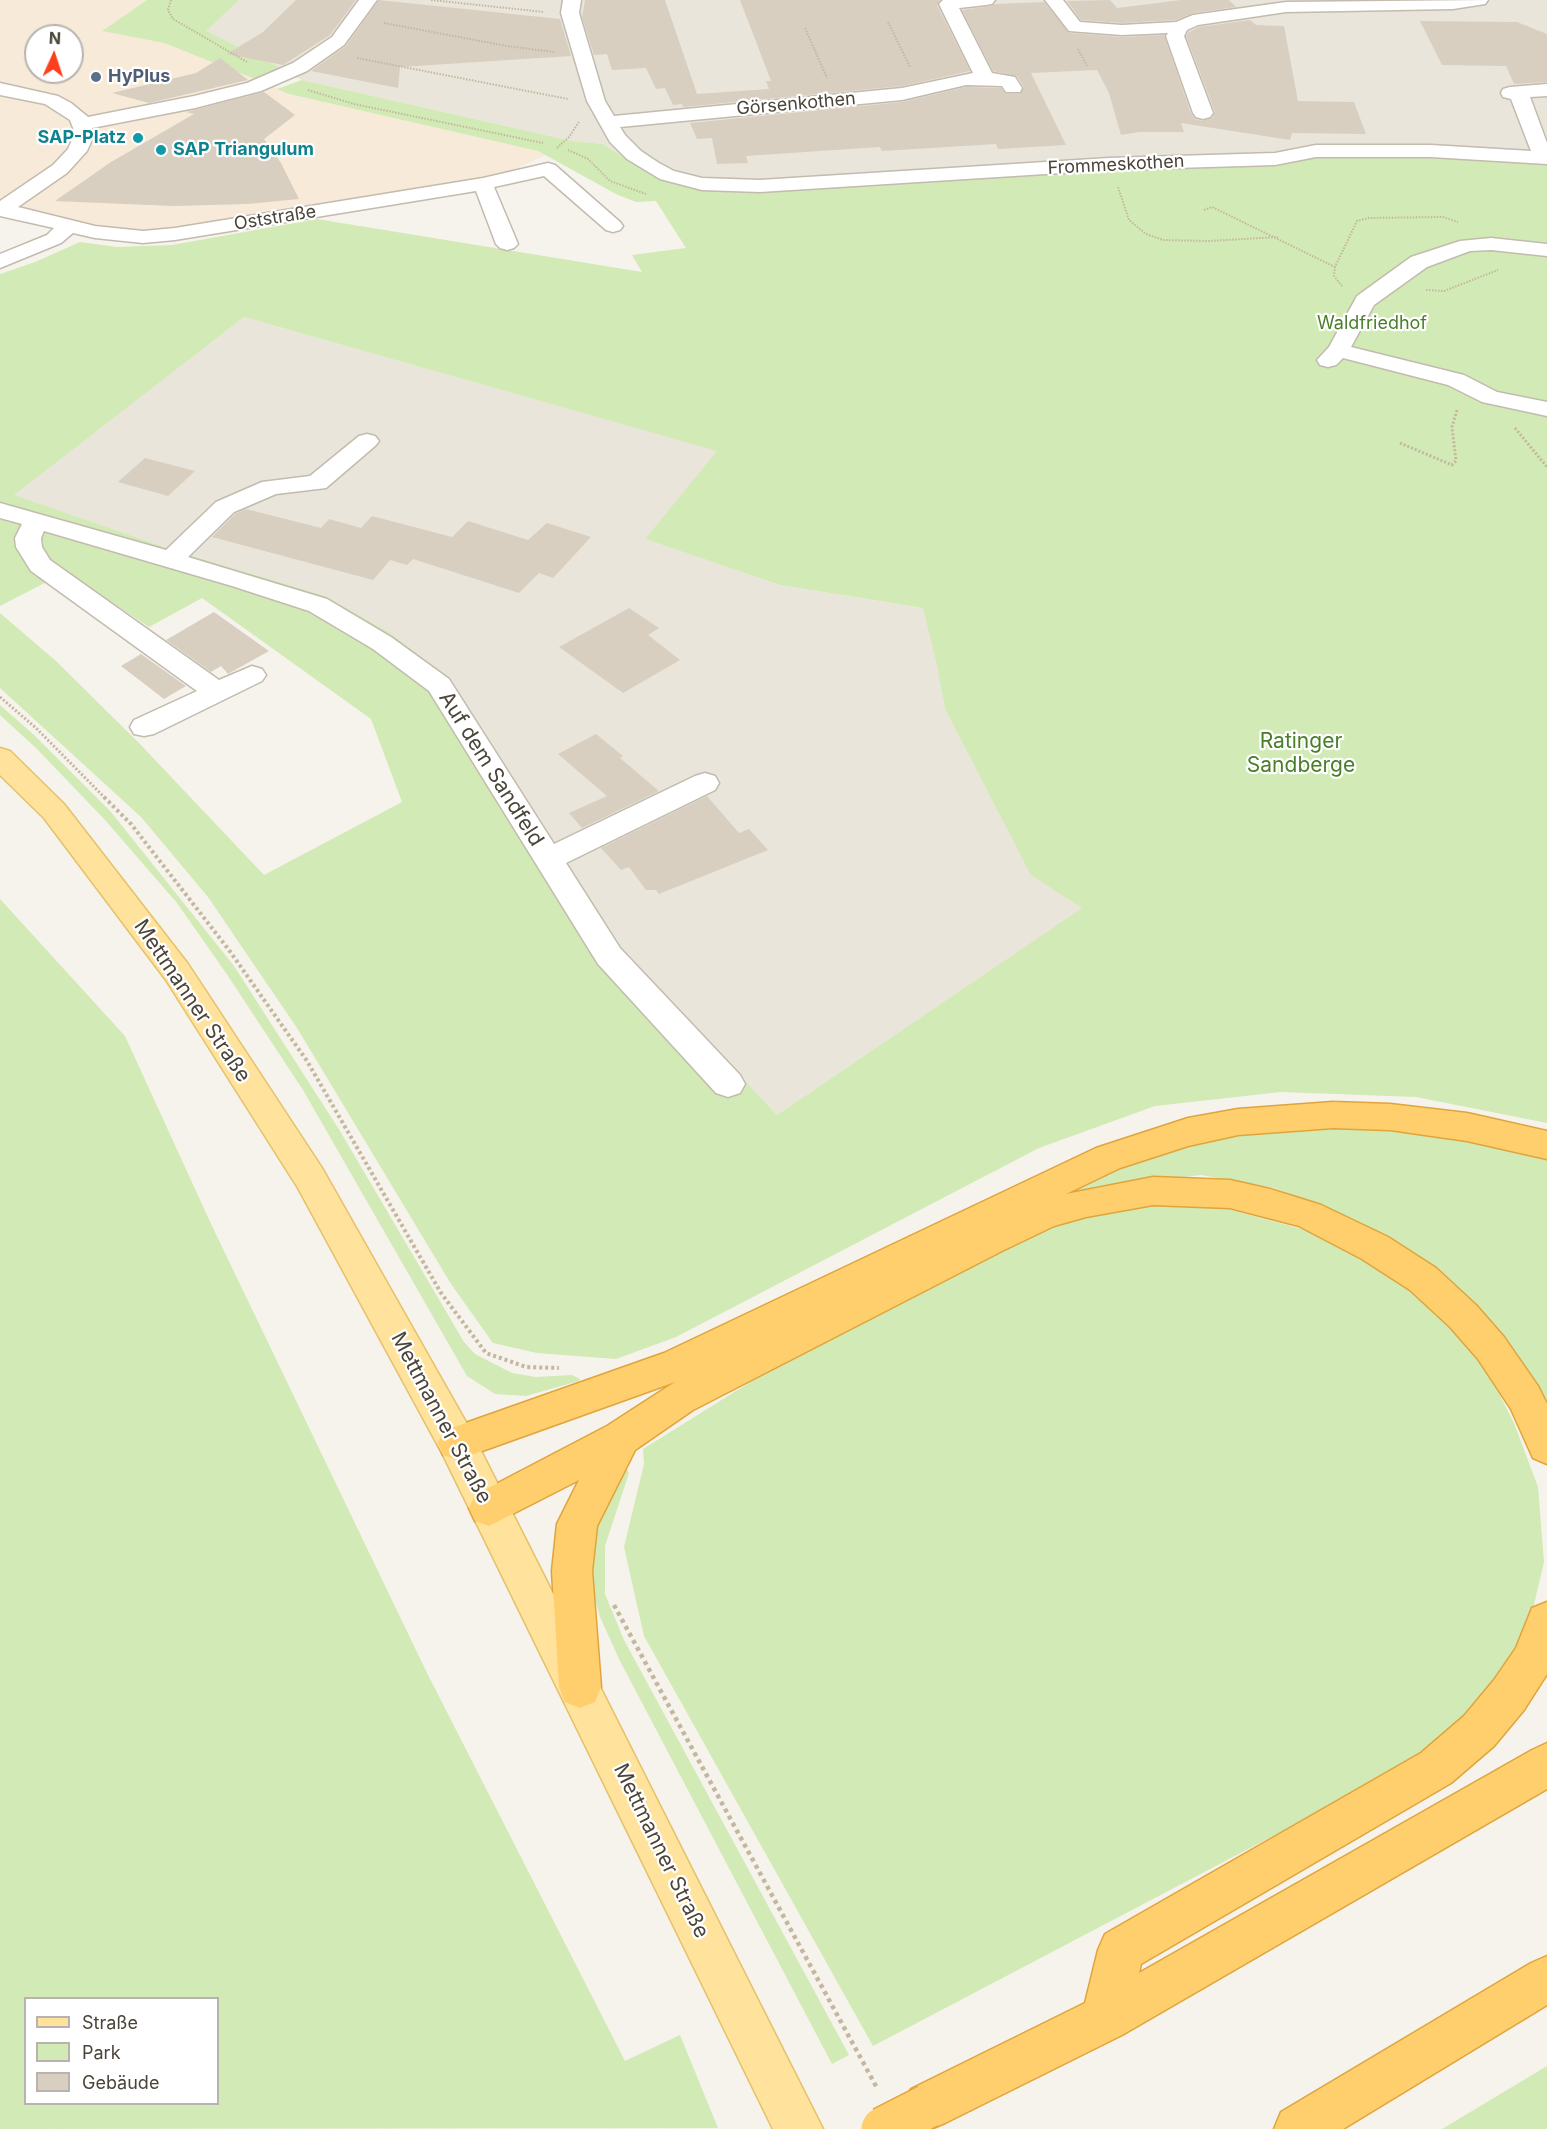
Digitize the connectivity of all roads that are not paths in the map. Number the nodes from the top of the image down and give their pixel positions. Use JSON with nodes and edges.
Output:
{"nodes":[{"id":1,"x":368,"y":0,"type":"edge"},
{"id":2,"x":986,"y":0,"type":"edge"},
{"id":3,"x":1054,"y":0,"type":"edge"},
{"id":4,"x":1479,"y":0,"type":"edge"},
{"id":5,"x":1282,"y":4,"type":"edge"},
{"id":6,"x":571,"y":7,"type":"edge"},
{"id":7,"x":1180,"y":27,"type":"junction"},
{"id":8,"x":985,"y":78,"type":"junction"},
{"id":9,"x":1013,"y":88,"type":"dead end"},
{"id":10,"x":0,"y":89,"type":"edge"},
{"id":11,"x":1547,"y":90,"type":"edge"},
{"id":12,"x":1203,"y":113,"type":"dead end"},
{"id":13,"x":607,"y":122,"type":"junction"},
{"id":14,"x":82,"y":124,"type":"junction"},
{"id":15,"x":1545,"y":158,"type":"edge"},
{"id":16,"x":483,"y":184,"type":"junction"},
{"id":17,"x":1,"y":210,"type":"edge"},
{"id":18,"x":69,"y":226,"type":"junction"},
{"id":19,"x":613,"y":226,"type":"dead end"},
{"id":20,"x":507,"y":244,"type":"dead end"},
{"id":21,"x":1547,"y":250,"type":"edge"},
{"id":22,"x":0,"y":262,"type":"edge"},
{"id":23,"x":1547,"y":409,"type":"edge"},
{"id":24,"x":367,"y":441,"type":"dead end"},
{"id":25,"x":0,"y":510,"type":"edge"},
{"id":26,"x":36,"y":522,"type":"junction"},
{"id":27,"x":170,"y":560,"type":"junction"},
{"id":28,"x":252,"y":675,"type":"dead end"},
{"id":29,"x":217,"y":692,"type":"junction"},
{"id":30,"x":144,"y":727,"type":"dead end"},
{"id":31,"x":0,"y":758,"type":"edge"},
{"id":32,"x":705,"y":783,"type":"dead end"},
{"id":33,"x":548,"y":859,"type":"junction"},
{"id":34,"x":728,"y":1084,"type":"dead end"},
{"id":35,"x":1547,"y":1144,"type":"edge"},
{"id":36,"x":621,"y":1438,"type":"junction"},
{"id":37,"x":457,"y":1443,"type":"junction"},
{"id":38,"x":1547,"y":1446,"type":"edge"},
{"id":39,"x":489,"y":1508,"type":"junction"},
{"id":40,"x":1547,"y":1622,"type":"edge"},
{"id":41,"x":580,"y":1687,"type":"junction"},
{"id":42,"x":1547,"y":1765,"type":"edge"},
{"id":43,"x":1547,"y":1979,"type":"edge"},
{"id":44,"x":1105,"y":2018,"type":"junction"},
{"id":45,"x":883,"y":2113,"type":"edge"},
{"id":46,"x":800,"y":2129,"type":"edge"},
{"id":47,"x":1298,"y":2129,"type":"edge"}],
"edges":[{"from":1,"to":14,"type":"street"},
{"from":2,"to":8,"type":"street"},
{"from":3,"to":7,"type":"street"},
{"from":4,"to":5,"type":"street"},
{"from":5,"to":7,"type":"street"},
{"from":6,"to":13,"type":"street"},
{"from":7,"to":12,"type":"street"},
{"from":8,"to":9,"type":"street","name":"Görsenkothen"},
{"from":8,"to":13,"type":"street","name":"Görsenkothen"},
{"from":10,"to":14,"type":"street"},
{"from":11,"to":15,"type":"street"},
{"from":13,"to":15,"type":"street","name":"Frommeskothen"},
{"from":14,"to":17,"type":"street"},
{"from":16,"to":18,"type":"street","name":"Oststraße"},
{"from":16,"to":19,"type":"street","name":"Oststraße"},
{"from":16,"to":20,"type":"street"},
{"from":17,"to":18,"type":"street","name":"Oststraße"},
{"from":18,"to":22,"type":"street"},
{"from":21,"to":23,"type":"street"},
{"from":24,"to":27,"type":"street"},
{"from":25,"to":26,"type":"street","name":"Auf dem Sandfeld"},
{"from":26,"to":27,"type":"street","name":"Auf dem Sandfeld"},
{"from":26,"to":29,"type":"street"},
{"from":27,"to":33,"type":"street","name":"Auf dem Sandfeld"},
{"from":28,"to":29,"type":"street"},
{"from":29,"to":30,"type":"street"},
{"from":31,"to":37,"type":"main road","name":"Mettmanner Straße"},
{"from":32,"to":33,"type":"street"},
{"from":33,"to":34,"type":"street","name":"Auf dem Sandfeld"},
{"from":35,"to":37,"type":"highway"},
{"from":36,"to":38,"type":"highway"},
{"from":36,"to":39,"type":"highway"},
{"from":36,"to":41,"type":"highway"},
{"from":37,"to":39,"type":"main road","name":"Mettmanner Straße"},
{"from":39,"to":41,"type":"main road","name":"Mettmanner Straße"},
{"from":40,"to":44,"type":"highway"},
{"from":41,"to":46,"type":"main road","name":"Mettmanner Straße"},
{"from":42,"to":44,"type":"highway"},
{"from":43,"to":47,"type":"highway"},
{"from":44,"to":45,"type":"highway","bridge":true}]}
